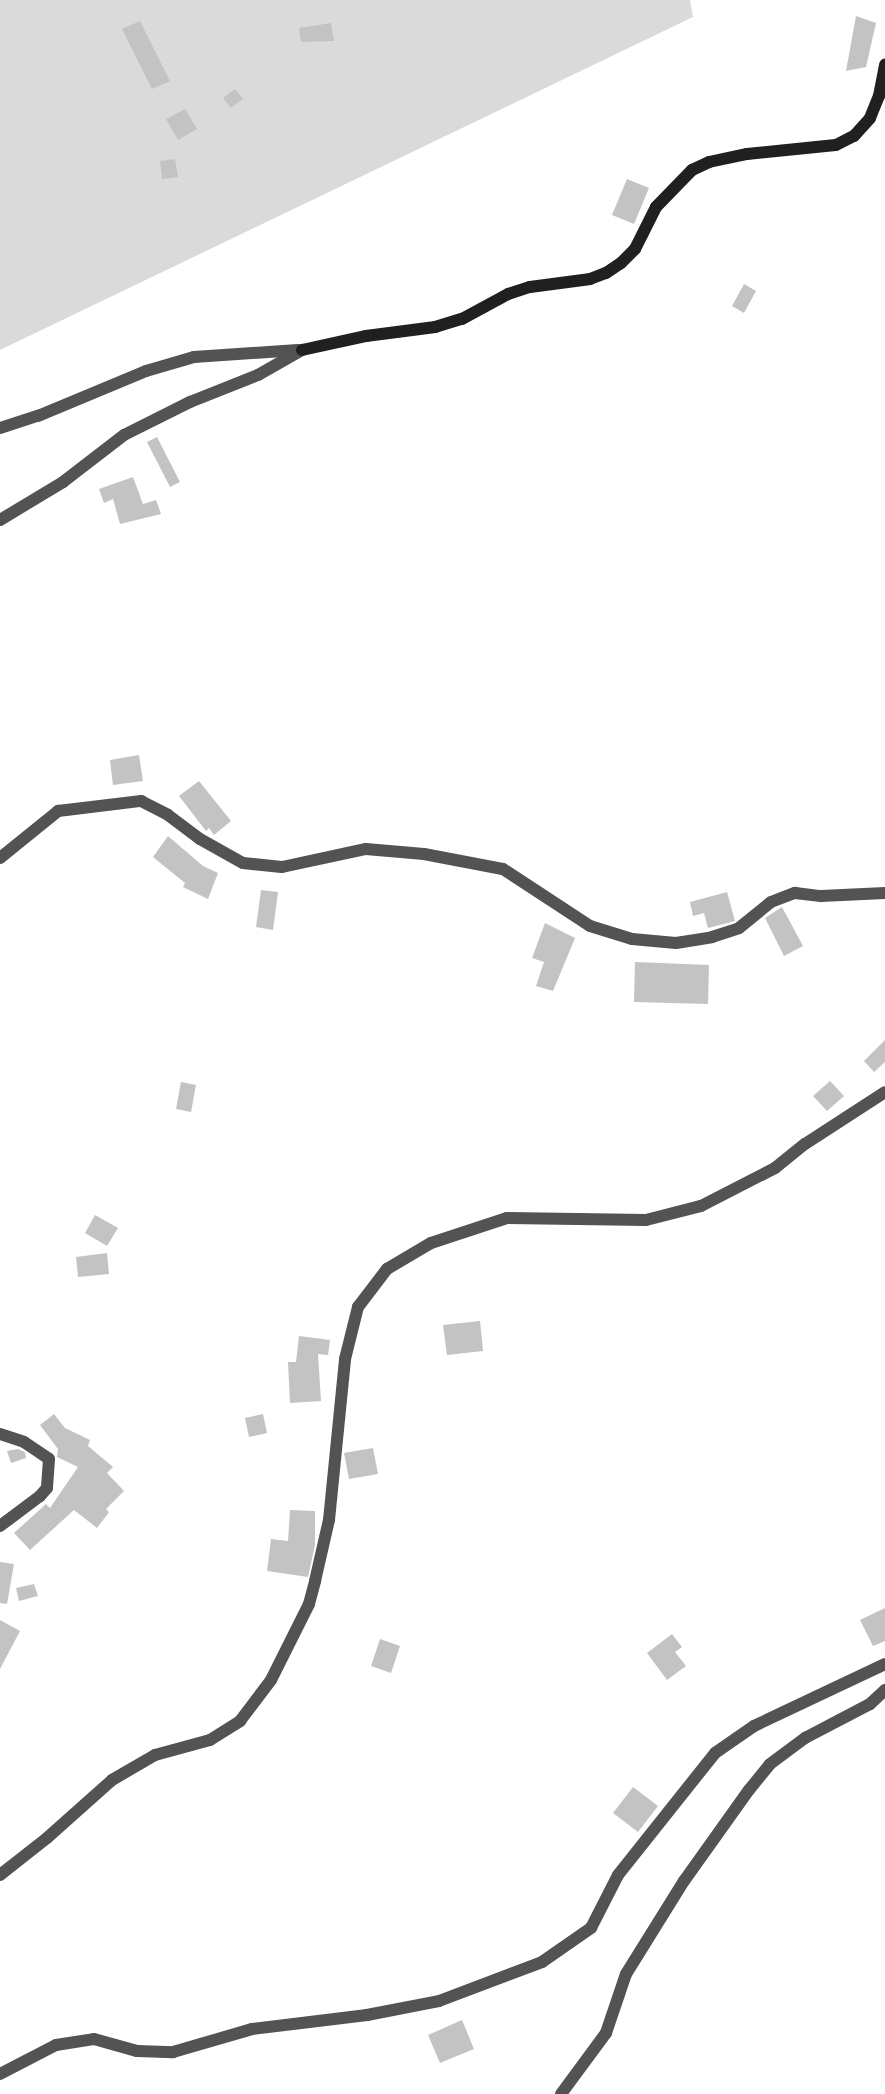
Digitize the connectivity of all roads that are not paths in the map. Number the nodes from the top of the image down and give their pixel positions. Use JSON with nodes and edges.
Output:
{"nodes":[{"id":1,"x":885,"y":65,"type":"edge"},
{"id":2,"x":302,"y":350,"type":"junction"},
{"id":3,"x":0,"y":428,"type":"edge"},
{"id":4,"x":0,"y":520,"type":"edge"},
{"id":5,"x":0,"y":858,"type":"edge"},
{"id":6,"x":885,"y":893,"type":"edge"},
{"id":7,"x":885,"y":1092,"type":"edge"},
{"id":8,"x":0,"y":1434,"type":"edge"},
{"id":9,"x":0,"y":1526,"type":"edge"},
{"id":10,"x":885,"y":1664,"type":"edge"},
{"id":11,"x":885,"y":1690,"type":"edge"},
{"id":12,"x":0,"y":1875,"type":"edge"},
{"id":13,"x":0,"y":2074,"type":"edge"},
{"id":14,"x":561,"y":2094,"type":"edge"}],
"edges":[{"from":1,"to":2,"type":"street"},
{"from":2,"to":3,"type":"street"},
{"from":2,"to":4,"type":"street"},
{"from":5,"to":6,"type":"street"},
{"from":7,"to":12,"type":"street"},
{"from":8,"to":9,"type":"street"},
{"from":10,"to":13,"type":"street"},
{"from":11,"to":14,"type":"street"}]}
